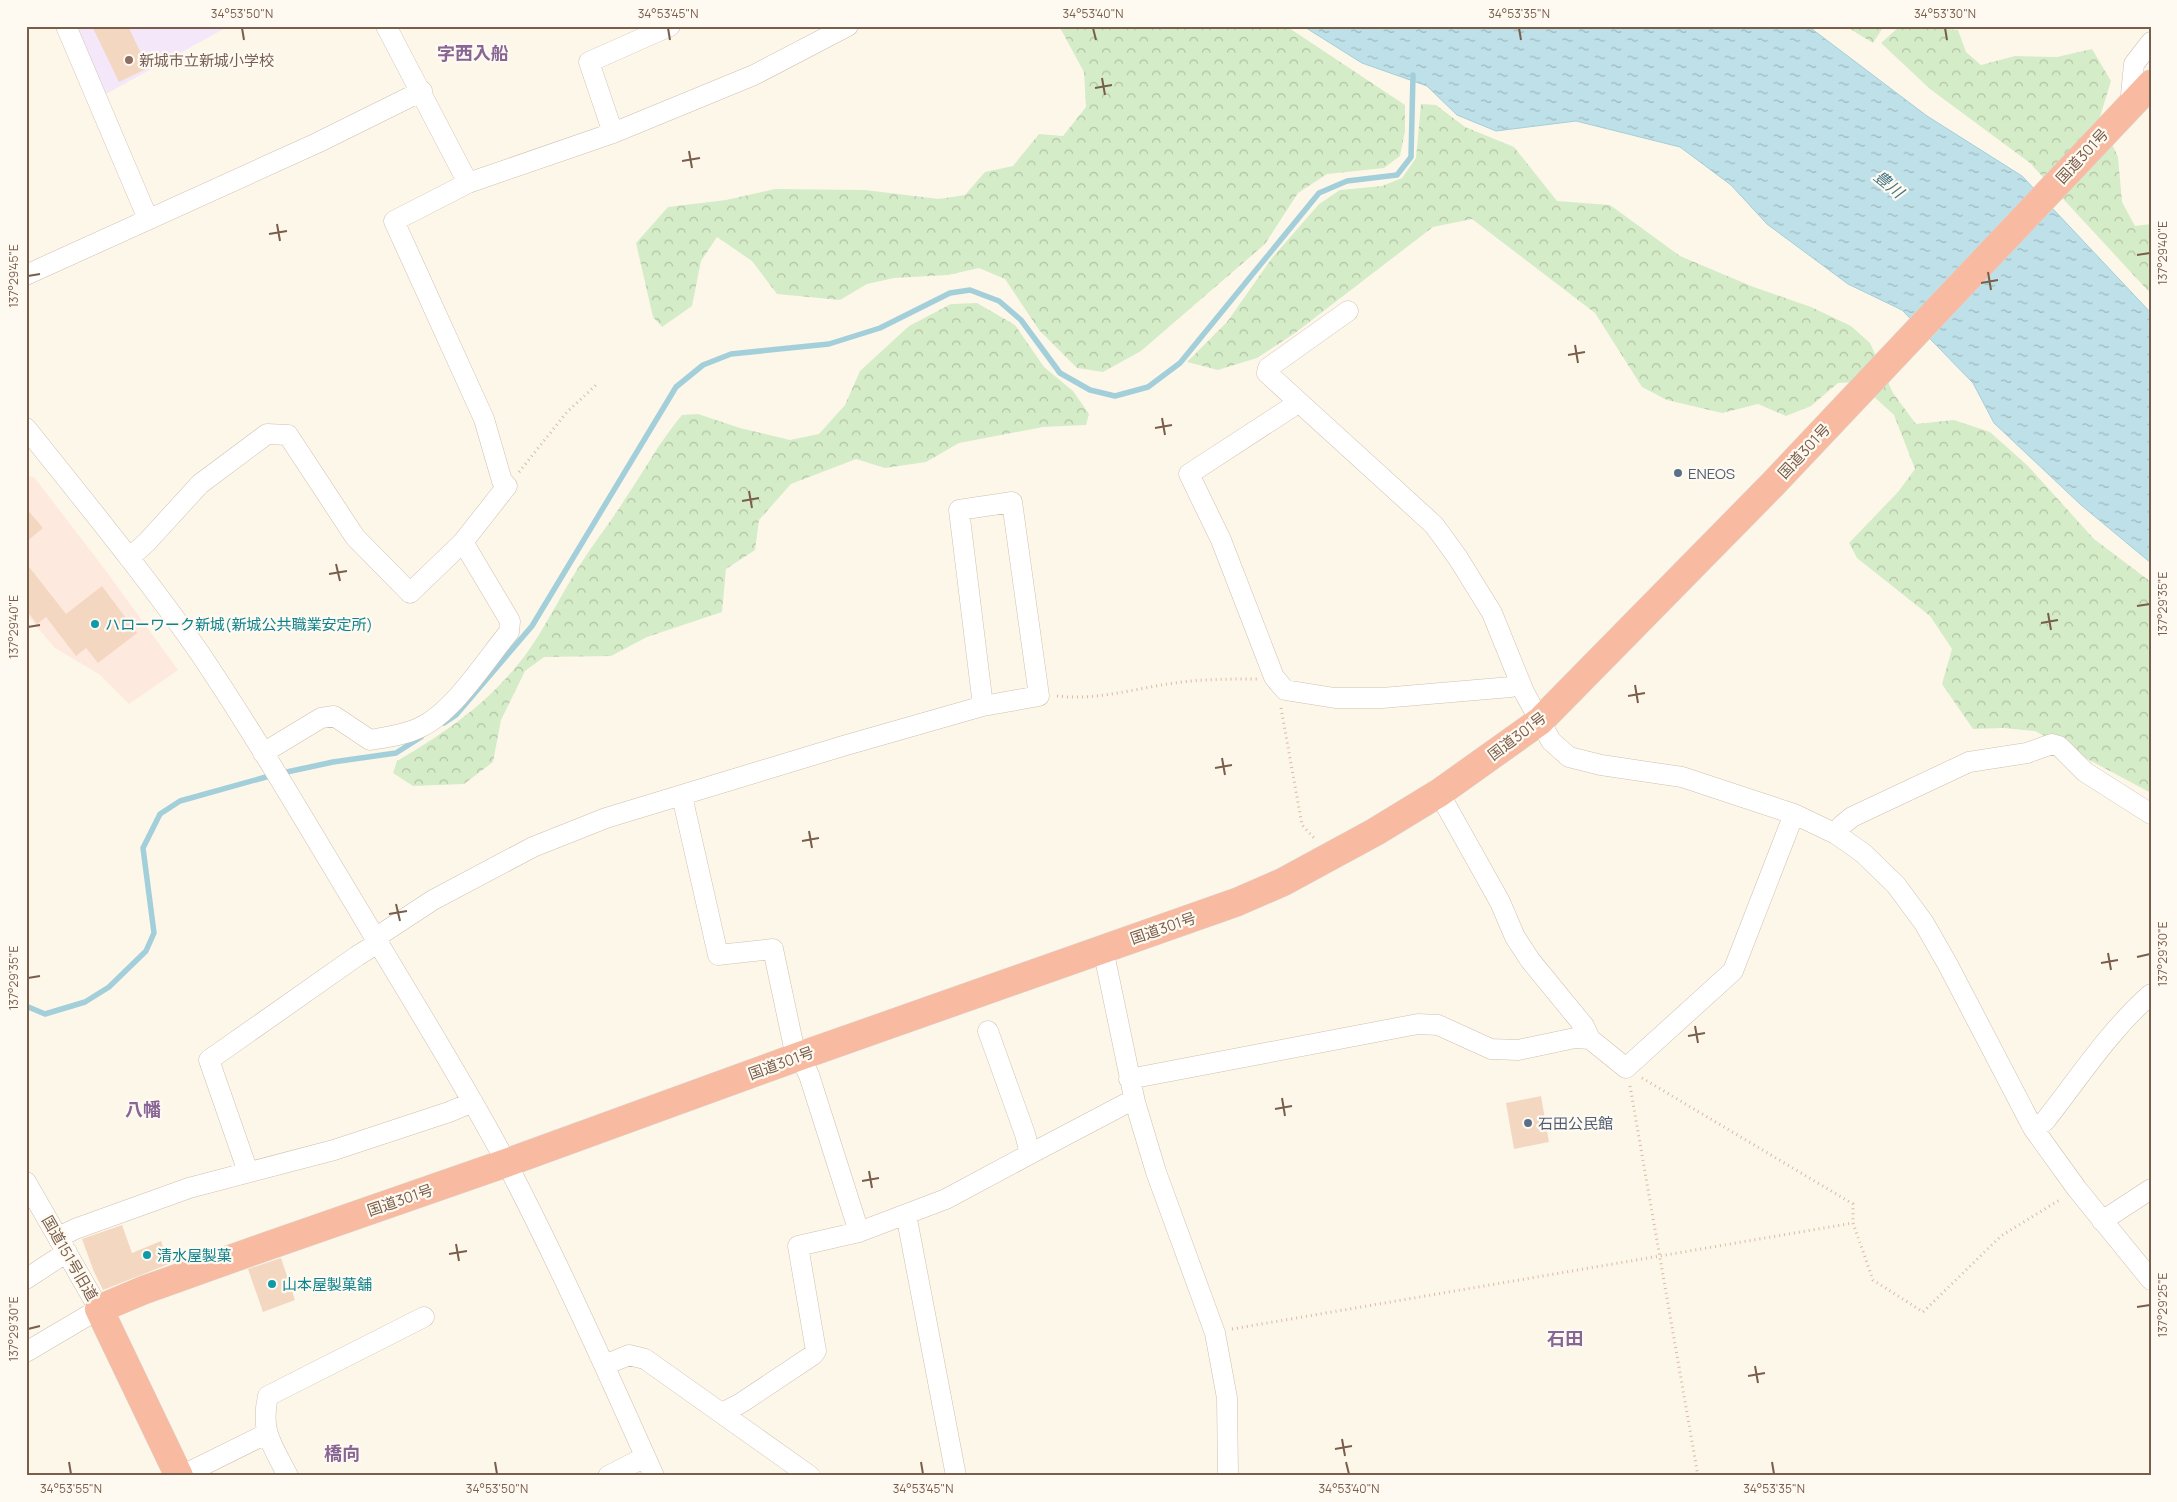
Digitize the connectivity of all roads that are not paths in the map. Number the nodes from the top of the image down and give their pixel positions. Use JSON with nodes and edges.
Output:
{"nodes":[{"id":1,"x":66,"y":26,"type":"edge"},
{"id":2,"x":386,"y":26,"type":"edge"},
{"id":3,"x":670,"y":26,"type":"edge"},
{"id":4,"x":848,"y":26,"type":"edge"},
{"id":5,"x":2151,"y":42,"type":"edge"},
{"id":6,"x":2151,"y":84,"type":"edge"},
{"id":7,"x":422,"y":91,"type":"junction"},
{"id":8,"x":2140,"y":104,"type":"edge"},
{"id":9,"x":614,"y":133,"type":"junction"},
{"id":10,"x":468,"y":183,"type":"junction"},
{"id":11,"x":148,"y":219,"type":"junction"},
{"id":12,"x":26,"y":275,"type":"edge"},
{"id":13,"x":1348,"y":311,"type":"dead end"},
{"id":14,"x":1298,"y":403,"type":"junction"},
{"id":15,"x":26,"y":428,"type":"edge"},
{"id":16,"x":463,"y":542,"type":"junction"},
{"id":17,"x":129,"y":558,"type":"junction"},
{"id":18,"x":1521,"y":684,"type":"junction"},
{"id":19,"x":983,"y":706,"type":"junction"},
{"id":20,"x":1540,"y":721,"type":"junction"},
{"id":21,"x":266,"y":758,"type":"junction"},
{"id":22,"x":1439,"y":793,"type":"junction"},
{"id":23,"x":682,"y":796,"type":"junction"},
{"id":24,"x":1794,"y":814,"type":"junction"},
{"id":25,"x":2151,"y":814,"type":"edge"},
{"id":26,"x":1836,"y":834,"type":"junction"},
{"id":27,"x":376,"y":941,"type":"junction"},
{"id":28,"x":1103,"y":949,"type":"junction"},
{"id":29,"x":2151,"y":994,"type":"edge"},
{"id":30,"x":988,"y":1031,"type":"dead end"},
{"id":31,"x":1590,"y":1040,"type":"junction"},
{"id":32,"x":800,"y":1056,"type":"junction"},
{"id":33,"x":1129,"y":1079,"type":"junction"},
{"id":34,"x":473,"y":1102,"type":"junction"},
{"id":35,"x":1135,"y":1102,"type":"junction"},
{"id":36,"x":2033,"y":1128,"type":"junction"},
{"id":37,"x":1030,"y":1154,"type":"junction"},
{"id":38,"x":506,"y":1163,"type":"junction"},
{"id":39,"x":248,"y":1172,"type":"junction"},
{"id":40,"x":26,"y":1182,"type":"edge"},
{"id":41,"x":2151,"y":1189,"type":"edge"},
{"id":42,"x":906,"y":1214,"type":"junction"},
{"id":43,"x":2102,"y":1221,"type":"junction"},
{"id":44,"x":859,"y":1232,"type":"junction"},
{"id":45,"x":63,"y":1244,"type":"junction"},
{"id":46,"x":26,"y":1279,"type":"edge"},
{"id":47,"x":2151,"y":1280,"type":"edge"},
{"id":48,"x":99,"y":1309,"type":"junction"},
{"id":49,"x":424,"y":1317,"type":"dead end"},
{"id":50,"x":26,"y":1352,"type":"edge"},
{"id":51,"x":606,"y":1366,"type":"junction"},
{"id":52,"x":722,"y":1413,"type":"junction"},
{"id":53,"x":266,"y":1434,"type":"junction"},
{"id":54,"x":645,"y":1457,"type":"junction"},
{"id":55,"x":180,"y":1476,"type":"edge"},
{"id":56,"x":288,"y":1476,"type":"edge"},
{"id":57,"x":608,"y":1476,"type":"edge"},
{"id":58,"x":654,"y":1476,"type":"edge"},
{"id":59,"x":810,"y":1476,"type":"edge"},
{"id":60,"x":956,"y":1476,"type":"edge"},
{"id":61,"x":1228,"y":1476,"type":"edge"}],
"edges":[{"from":1,"to":11,"type":"street"},
{"from":2,"to":7,"type":"street"},
{"from":3,"to":9,"type":"street"},
{"from":4,"to":9,"type":"street"},
{"from":5,"to":8,"type":"street"},
{"from":6,"to":8,"type":"highway","name":"国道301号"},
{"from":7,"to":10,"type":"street"},
{"from":7,"to":11,"type":"street"},
{"from":8,"to":20,"type":"highway","name":"国道301号"},
{"from":9,"to":10,"type":"street"},
{"from":10,"to":16,"type":"street"},
{"from":11,"to":12,"type":"street"},
{"from":13,"to":14,"type":"street"},
{"from":14,"to":18,"type":"street"},
{"from":14,"to":18,"type":"street"},
{"from":15,"to":17,"type":"street"},
{"from":16,"to":17,"type":"street"},
{"from":16,"to":21,"type":"street"},
{"from":17,"to":21,"type":"street"},
{"from":18,"to":20,"type":"street"},
{"from":19,"to":19,"type":"street"},
{"from":19,"to":23,"type":"street"},
{"from":20,"to":22,"type":"highway","name":"国道301号"},
{"from":20,"to":24,"type":"street"},
{"from":21,"to":27,"type":"street"},
{"from":22,"to":28,"type":"highway","name":"国道301号"},
{"from":22,"to":31,"type":"street"},
{"from":23,"to":27,"type":"street"},
{"from":23,"to":32,"type":"street"},
{"from":24,"to":26,"type":"street"},
{"from":24,"to":31,"type":"street"},
{"from":25,"to":26,"type":"street"},
{"from":26,"to":36,"type":"street"},
{"from":27,"to":34,"type":"street"},
{"from":27,"to":39,"type":"street"},
{"from":28,"to":32,"type":"highway","name":"国道301号"},
{"from":28,"to":33,"type":"street"},
{"from":29,"to":36,"type":"street"},
{"from":30,"to":37,"type":"street"},
{"from":31,"to":33,"type":"street"},
{"from":32,"to":38,"type":"highway","name":"国道301号"},
{"from":32,"to":44,"type":"street"},
{"from":33,"to":35,"type":"street"},
{"from":34,"to":38,"type":"street"},
{"from":34,"to":39,"type":"street"},
{"from":35,"to":37,"type":"street"},
{"from":35,"to":61,"type":"street"},
{"from":36,"to":43,"type":"street"},
{"from":37,"to":42,"type":"street"},
{"from":38,"to":48,"type":"highway","name":"国道301号"},
{"from":38,"to":51,"type":"street"},
{"from":39,"to":45,"type":"street"},
{"from":40,"to":45,"type":"street","name":"国道151号旧道"},
{"from":41,"to":43,"type":"street"},
{"from":42,"to":44,"type":"street"},
{"from":42,"to":60,"type":"street"},
{"from":43,"to":47,"type":"street"},
{"from":44,"to":52,"type":"street"},
{"from":45,"to":46,"type":"street"},
{"from":45,"to":48,"type":"street","name":"国道151号旧道"},
{"from":48,"to":50,"type":"street"},
{"from":48,"to":55,"type":"highway"},
{"from":49,"to":53,"type":"street"},
{"from":51,"to":52,"type":"street"},
{"from":51,"to":54,"type":"street"},
{"from":52,"to":59,"type":"street"},
{"from":53,"to":55,"type":"street"},
{"from":53,"to":56,"type":"street"},
{"from":54,"to":57,"type":"street"},
{"from":54,"to":58,"type":"street"}]}
